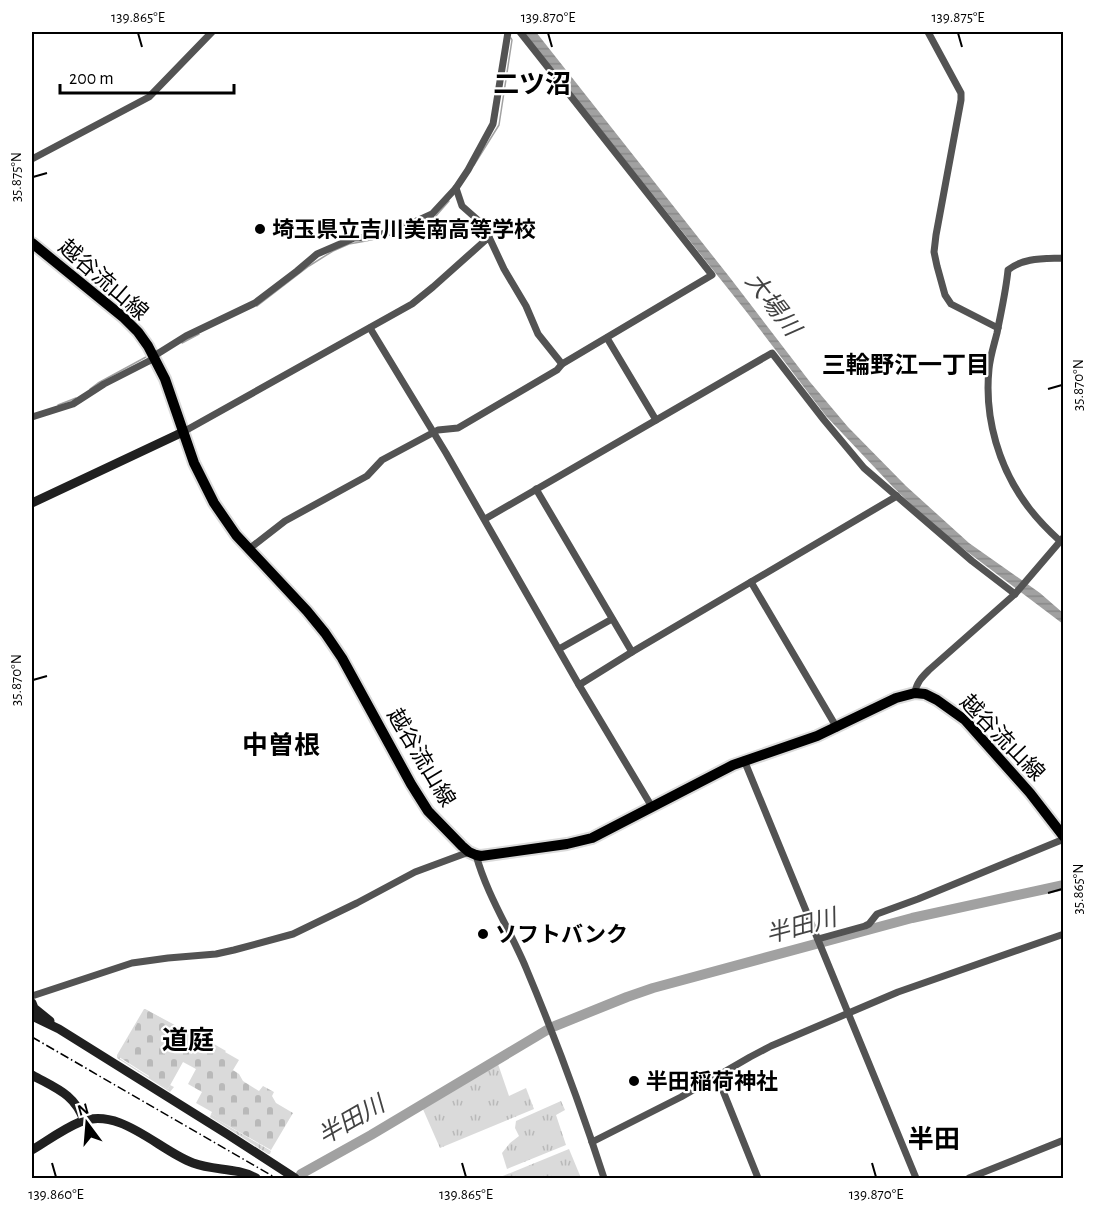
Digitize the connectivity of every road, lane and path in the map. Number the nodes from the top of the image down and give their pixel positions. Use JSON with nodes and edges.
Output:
{"nodes":[{"id":1,"x":212,"y":32,"type":"edge"},
{"id":2,"x":508,"y":32,"type":"edge"},
{"id":3,"x":520,"y":32,"type":"edge"},
{"id":4,"x":928,"y":32,"type":"edge"},
{"id":5,"x":32,"y":159,"type":"edge"},
{"id":6,"x":457,"y":191,"type":"junction"},
{"id":7,"x":489,"y":237,"type":"junction"},
{"id":8,"x":32,"y":243,"type":"edge"},
{"id":9,"x":1064,"y":258,"type":"edge"},
{"id":10,"x":370,"y":328,"type":"junction"},
{"id":11,"x":998,"y":328,"type":"junction"},
{"id":12,"x":607,"y":338,"type":"junction"},
{"id":13,"x":155,"y":357,"type":"junction"},
{"id":14,"x":562,"y":364,"type":"junction"},
{"id":15,"x":32,"y":417,"type":"edge"},
{"id":16,"x":656,"y":420,"type":"junction"},
{"id":17,"x":183,"y":432,"type":"junction"},
{"id":18,"x":433,"y":433,"type":"junction"},
{"id":19,"x":536,"y":489,"type":"junction"},
{"id":20,"x":897,"y":496,"type":"junction"},
{"id":21,"x":32,"y":503,"type":"edge"},
{"id":22,"x":484,"y":519,"type":"junction"},
{"id":23,"x":1062,"y":540,"type":"edge"},
{"id":24,"x":249,"y":549,"type":"junction"},
{"id":25,"x":752,"y":582,"type":"junction"},
{"id":26,"x":1016,"y":593,"type":"junction"},
{"id":27,"x":612,"y":619,"type":"junction"},
{"id":28,"x":559,"y":649,"type":"junction"},
{"id":29,"x":632,"y":651,"type":"junction"},
{"id":30,"x":579,"y":684,"type":"junction"},
{"id":31,"x":915,"y":693,"type":"junction"},
{"id":32,"x":837,"y":728,"type":"junction"},
{"id":33,"x":744,"y":760,"type":"junction"},
{"id":34,"x":652,"y":807,"type":"junction"},
{"id":35,"x":1064,"y":838,"type":"edge"},
{"id":36,"x":472,"y":854,"type":"junction"},
{"id":37,"x":1064,"y":934,"type":"edge"},
{"id":38,"x":819,"y":941,"type":"junction"},
{"id":39,"x":32,"y":996,"type":"edge"},
{"id":40,"x":32,"y":1003,"type":"edge"},
{"id":41,"x":849,"y":1014,"type":"junction"},
{"id":42,"x":32,"y":1016,"type":"edge"},
{"id":43,"x":59,"y":1029,"type":"junction"},
{"id":44,"x":32,"y":1075,"type":"edge"},
{"id":45,"x":717,"y":1076,"type":"junction"},
{"id":46,"x":84,"y":1121,"type":"junction"},
{"id":47,"x":1064,"y":1140,"type":"edge"},
{"id":48,"x":592,"y":1142,"type":"junction"},
{"id":49,"x":32,"y":1150,"type":"edge"},
{"id":50,"x":256,"y":1179,"type":"edge"},
{"id":51,"x":295,"y":1179,"type":"edge"},
{"id":52,"x":604,"y":1179,"type":"edge"},
{"id":53,"x":758,"y":1179,"type":"edge"},
{"id":54,"x":916,"y":1179,"type":"edge"},
{"id":55,"x":969,"y":1179,"type":"edge"}],
"edges":[{"from":1,"to":5,"type":"street"},
{"from":2,"to":6,"type":"street"},
{"from":3,"to":12,"type":"street"},
{"from":4,"to":11,"type":"street"},
{"from":6,"to":7,"type":"street"},
{"from":6,"to":13,"type":"street"},
{"from":7,"to":10,"type":"street"},
{"from":7,"to":14,"type":"street"},
{"from":8,"to":13,"type":"main road","name":"越谷流山線"},
{"from":9,"to":11,"type":"street"},
{"from":10,"to":17,"type":"street"},
{"from":10,"to":18,"type":"street"},
{"from":11,"to":23,"type":"street"},
{"from":12,"to":14,"type":"street"},
{"from":12,"to":16,"type":"street"},
{"from":13,"to":15,"type":"street"},
{"from":13,"to":17,"type":"main road","name":"越谷流山線"},
{"from":14,"to":18,"type":"street"},
{"from":16,"to":19,"type":"street"},
{"from":16,"to":20,"type":"street"},
{"from":17,"to":21,"type":"street"},
{"from":17,"to":24,"type":"main road","name":"越谷流山線"},
{"from":18,"to":22,"type":"street"},
{"from":18,"to":24,"type":"street"},
{"from":19,"to":22,"type":"street"},
{"from":19,"to":27,"type":"street"},
{"from":20,"to":25,"type":"street"},
{"from":20,"to":26,"type":"street"},
{"from":22,"to":28,"type":"street"},
{"from":23,"to":26,"type":"street"},
{"from":24,"to":36,"type":"main road","name":"越谷流山線"},
{"from":25,"to":29,"type":"street"},
{"from":25,"to":32,"type":"street"},
{"from":26,"to":31,"type":"street"},
{"from":27,"to":28,"type":"street"},
{"from":27,"to":29,"type":"street"},
{"from":28,"to":30,"type":"street"},
{"from":29,"to":30,"type":"street"},
{"from":30,"to":34,"type":"street"},
{"from":31,"to":32,"type":"main road"},
{"from":31,"to":35,"type":"main road","name":"越谷流山線"},
{"from":32,"to":33,"type":"main road"},
{"from":33,"to":34,"type":"main road"},
{"from":33,"to":38,"type":"street"},
{"from":34,"to":36,"type":"main road"},
{"from":35,"to":38,"type":"street"},
{"from":36,"to":39,"type":"street"},
{"from":36,"to":48,"type":"street"},
{"from":37,"to":41,"type":"street"},
{"from":38,"to":41,"type":"street"},
{"from":40,"to":43,"type":"street"},
{"from":41,"to":45,"type":"street"},
{"from":41,"to":54,"type":"street"},
{"from":42,"to":43,"type":"street"},
{"from":43,"to":51,"type":"street"},
{"from":44,"to":46,"type":"street"},
{"from":45,"to":48,"type":"street"},
{"from":45,"to":53,"type":"street"},
{"from":46,"to":49,"type":"street"},
{"from":46,"to":50,"type":"street"},
{"from":47,"to":55,"type":"street"},
{"from":48,"to":52,"type":"street"}]}
